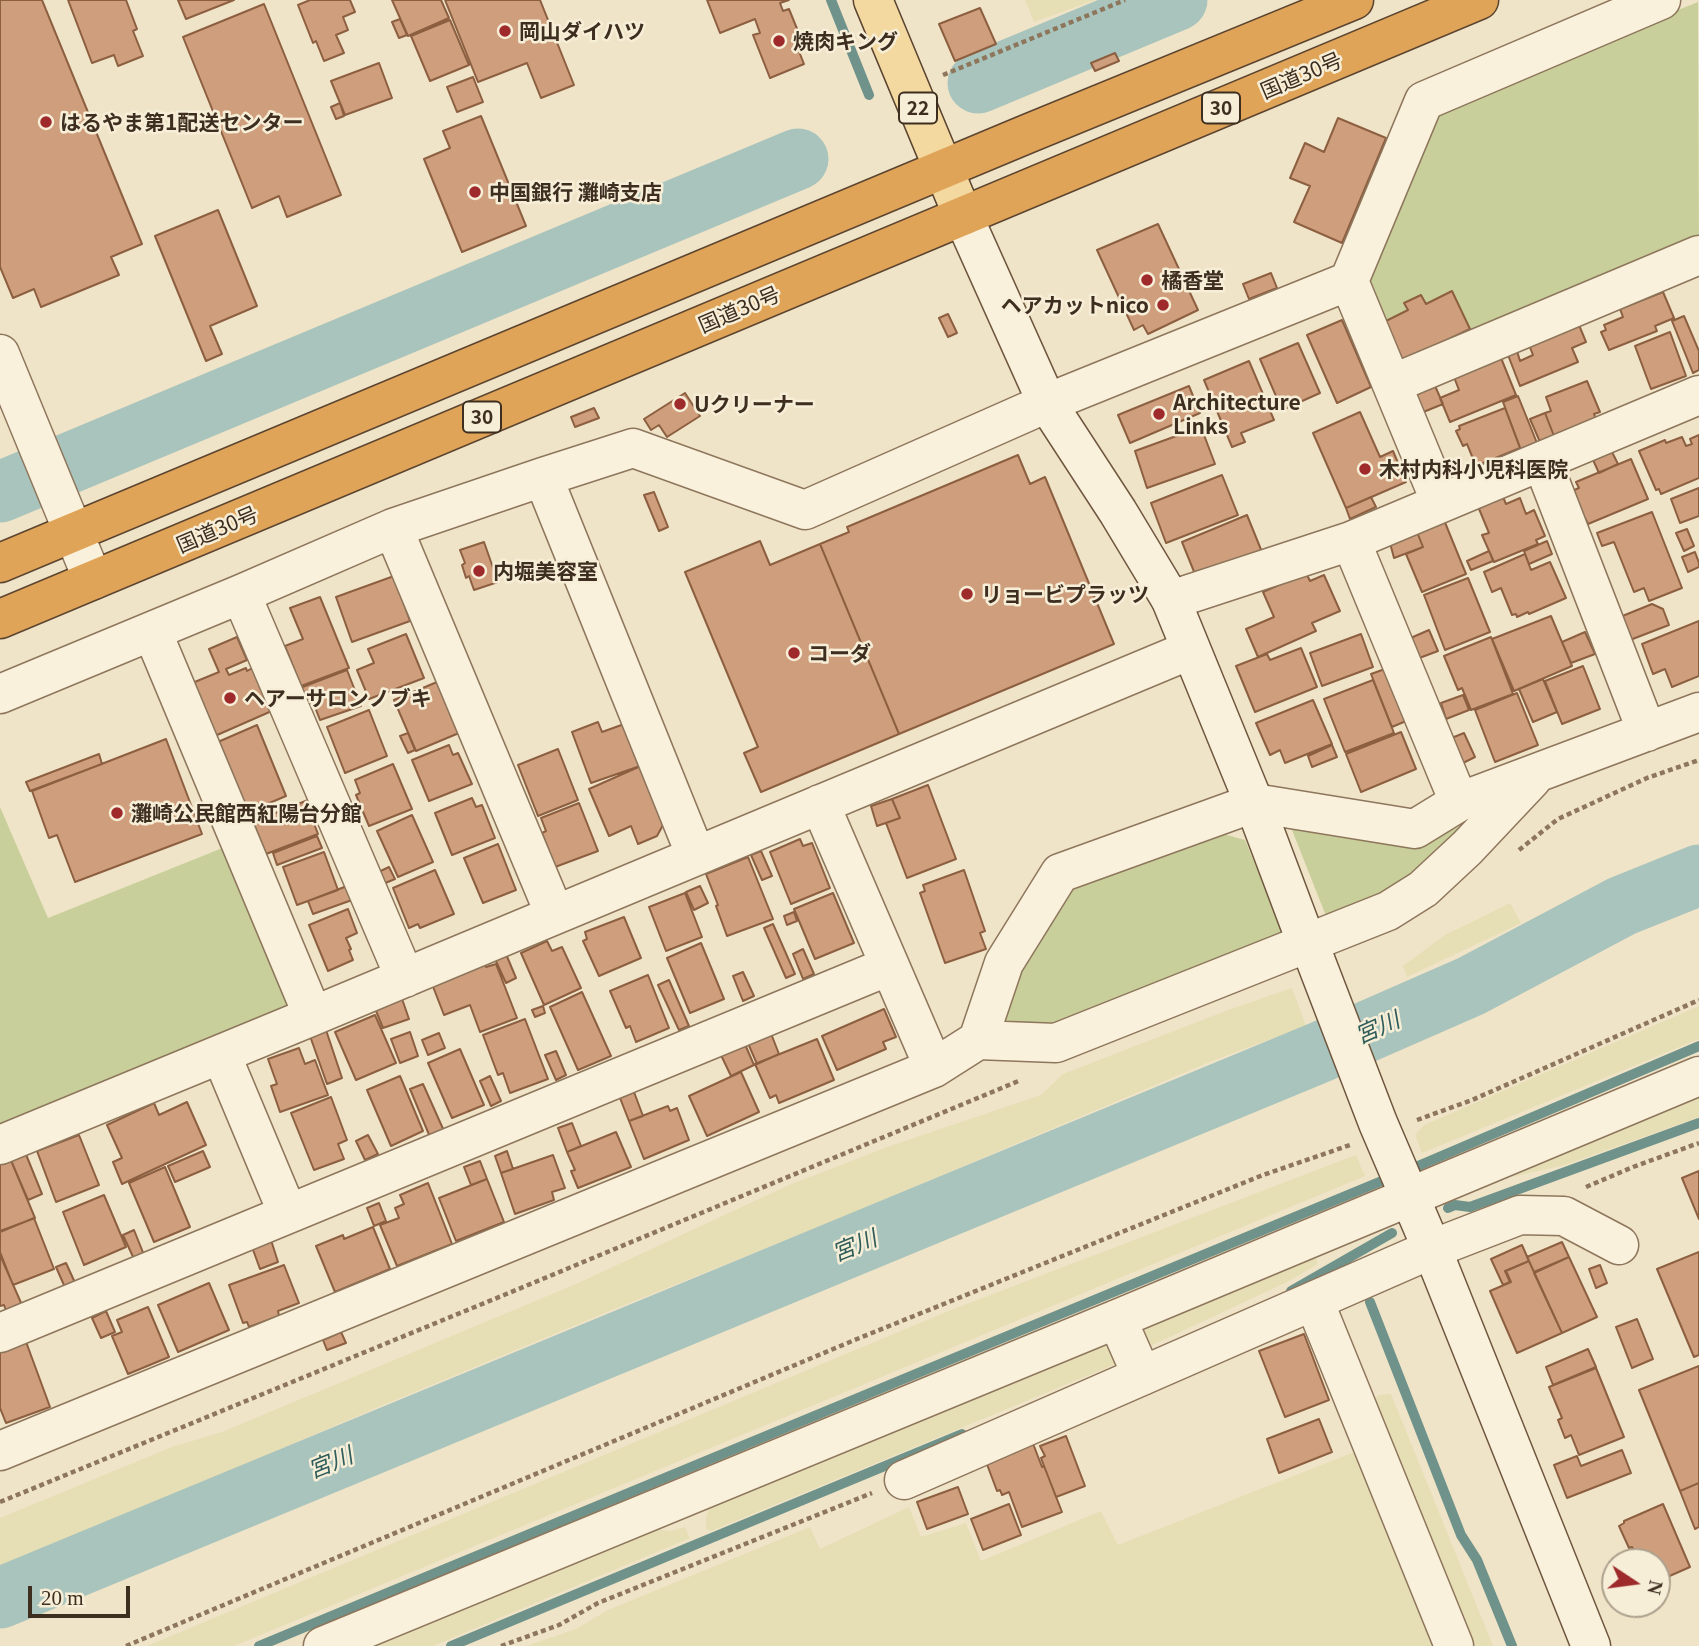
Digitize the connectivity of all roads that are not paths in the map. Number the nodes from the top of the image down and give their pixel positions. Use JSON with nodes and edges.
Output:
{"nodes":[{"id":1,"x":873,"y":0,"type":"edge"},
{"id":2,"x":1354,"y":0,"type":"edge"},
{"id":3,"x":1479,"y":0,"type":"edge"},
{"id":4,"x":1661,"y":0,"type":"edge"},
{"id":5,"x":943,"y":169,"type":"junction"},
{"id":6,"x":963,"y":216,"type":"junction"},
{"id":7,"x":1699,"y":255,"type":"edge"},
{"id":8,"x":1349,"y":281,"type":"junction"},
{"id":9,"x":0,"y":354,"type":"edge"},
{"id":10,"x":1392,"y":384,"type":"junction"},
{"id":11,"x":1699,"y":395,"type":"edge"},
{"id":12,"x":1047,"y":403,"type":"junction"},
{"id":13,"x":1542,"y":461,"type":"junction"},
{"id":14,"x":542,"y":477,"type":"junction"},
{"id":15,"x":1441,"y":503,"type":"junction"},
{"id":16,"x":393,"y":528,"type":"junction"},
{"id":17,"x":73,"y":533,"type":"junction"},
{"id":18,"x":1351,"y":541,"type":"junction"},
{"id":19,"x":0,"y":563,"type":"edge"},
{"id":20,"x":93,"y":580,"type":"junction"},
{"id":21,"x":242,"y":594,"type":"junction"},
{"id":22,"x":1171,"y":600,"type":"junction"},
{"id":23,"x":0,"y":619,"type":"edge"},
{"id":24,"x":152,"y":631,"type":"junction"},
{"id":25,"x":1190,"y":650,"type":"junction"},
{"id":26,"x":0,"y":694,"type":"edge"},
{"id":27,"x":1699,"y":712,"type":"edge"},
{"id":28,"x":1647,"y":732,"type":"junction"},
{"id":29,"x":1538,"y":772,"type":"junction"},
{"id":30,"x":1459,"y":802,"type":"junction"},
{"id":31,"x":1254,"y":803,"type":"junction"},
{"id":32,"x":820,"y":804,"type":"junction"},
{"id":33,"x":696,"y":856,"type":"junction"},
{"id":34,"x":555,"y":915,"type":"junction"},
{"id":35,"x":1311,"y":952,"type":"junction"},
{"id":36,"x":890,"y":966,"type":"junction"},
{"id":37,"x":405,"y":978,"type":"junction"},
{"id":38,"x":313,"y":1016,"type":"junction"},
{"id":39,"x":978,"y":1041,"type":"junction"},
{"id":40,"x":221,"y":1054,"type":"junction"},
{"id":41,"x":934,"y":1068,"type":"junction"},
{"id":42,"x":1699,"y":1076,"type":"edge"},
{"id":43,"x":0,"y":1145,"type":"edge"},
{"id":44,"x":1394,"y":1160,"type":"junction"},
{"id":45,"x":288,"y":1214,"type":"junction"},
{"id":46,"x":1619,"y":1245,"type":"dead end"},
{"id":47,"x":1432,"y":1249,"type":"junction"},
{"id":48,"x":1314,"y":1301,"type":"junction"},
{"id":49,"x":1117,"y":1319,"type":"junction"},
{"id":50,"x":0,"y":1333,"type":"edge"},
{"id":51,"x":1137,"y":1366,"type":"junction"},
{"id":52,"x":0,"y":1451,"type":"edge"},
{"id":53,"x":904,"y":1480,"type":"road end"},
{"id":54,"x":323,"y":1646,"type":"edge"},
{"id":55,"x":1454,"y":1646,"type":"edge"},
{"id":56,"x":1591,"y":1646,"type":"edge"}],
"edges":[{"from":1,"to":5,"type":"main road","number":"22"},
{"from":2,"to":5,"type":"highway","number":"30"},
{"from":3,"to":6,"type":"highway","name":"国道30号","number":"30"},
{"from":4,"to":8,"type":"street"},
{"from":5,"to":6,"type":"main road","number":"22"},
{"from":5,"to":17,"type":"highway","number":"30"},
{"from":6,"to":12,"type":"street"},
{"from":6,"to":20,"type":"highway","name":"国道30号","number":"30"},
{"from":7,"to":10,"type":"street"},
{"from":8,"to":10,"type":"street"},
{"from":8,"to":12,"type":"street"},
{"from":9,"to":17,"type":"street"},
{"from":10,"to":15,"type":"street"},
{"from":11,"to":13,"type":"street"},
{"from":12,"to":14,"type":"street"},
{"from":12,"to":22,"type":"street"},
{"from":13,"to":15,"type":"street"},
{"from":13,"to":28,"type":"street"},
{"from":14,"to":16,"type":"street"},
{"from":14,"to":33,"type":"street"},
{"from":15,"to":18,"type":"street"},
{"from":16,"to":21,"type":"street"},
{"from":16,"to":34,"type":"street"},
{"from":17,"to":19,"type":"highway","number":"30"},
{"from":17,"to":20,"type":"street"},
{"from":18,"to":22,"type":"street"},
{"from":18,"to":30,"type":"street"},
{"from":20,"to":23,"type":"highway","name":"国道30号","number":"30"},
{"from":21,"to":24,"type":"street"},
{"from":21,"to":37,"type":"street"},
{"from":22,"to":25,"type":"street"},
{"from":24,"to":26,"type":"street"},
{"from":24,"to":38,"type":"street"},
{"from":25,"to":31,"type":"street"},
{"from":25,"to":32,"type":"street"},
{"from":27,"to":28,"type":"street"},
{"from":28,"to":29,"type":"street"},
{"from":29,"to":30,"type":"street"},
{"from":29,"to":35,"type":"street"},
{"from":30,"to":31,"type":"street"},
{"from":31,"to":35,"type":"street"},
{"from":31,"to":39,"type":"street"},
{"from":32,"to":33,"type":"street"},
{"from":32,"to":36,"type":"street"},
{"from":33,"to":34,"type":"street"},
{"from":34,"to":37,"type":"street"},
{"from":35,"to":39,"type":"street"},
{"from":35,"to":44,"type":"street"},
{"from":36,"to":41,"type":"street"},
{"from":36,"to":45,"type":"street"},
{"from":37,"to":38,"type":"street"},
{"from":38,"to":40,"type":"street"},
{"from":39,"to":41,"type":"street"},
{"from":40,"to":43,"type":"street"},
{"from":40,"to":45,"type":"street"},
{"from":41,"to":52,"type":"street"},
{"from":42,"to":44,"type":"street"},
{"from":44,"to":47,"type":"street"},
{"from":44,"to":49,"type":"street"},
{"from":45,"to":50,"type":"street"},
{"from":46,"to":47,"type":"street"},
{"from":47,"to":48,"type":"street"},
{"from":47,"to":56,"type":"street"},
{"from":48,"to":51,"type":"street"},
{"from":48,"to":55,"type":"street"},
{"from":49,"to":51,"type":"street"},
{"from":49,"to":54,"type":"street"},
{"from":51,"to":53,"type":"street"}]}
